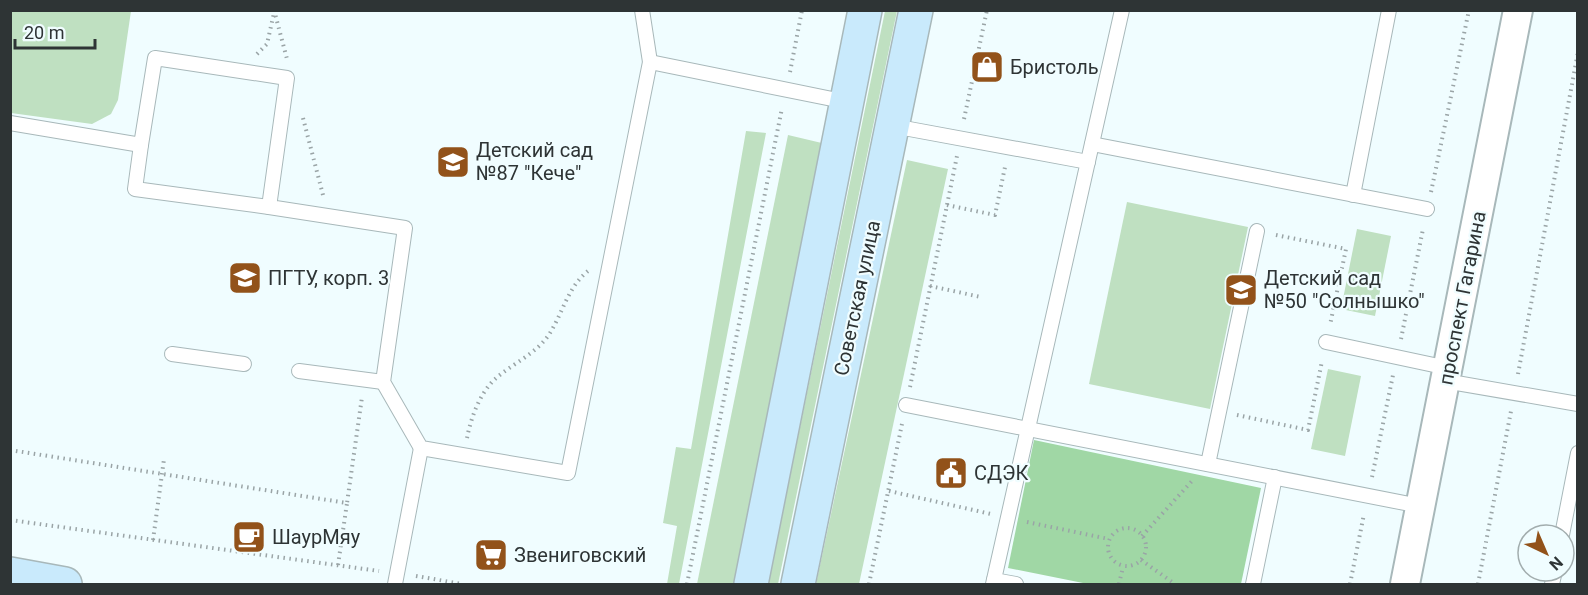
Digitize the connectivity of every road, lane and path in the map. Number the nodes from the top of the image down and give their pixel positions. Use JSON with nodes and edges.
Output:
{"nodes":[{"id":1,"x":642,"y":10,"type":"edge"},
{"id":2,"x":802,"y":10,"type":"edge"},
{"id":3,"x":866,"y":10,"type":"edge"},
{"id":4,"x":916,"y":10,"type":"edge"},
{"id":5,"x":987,"y":10,"type":"edge"},
{"id":6,"x":1122,"y":10,"type":"edge"},
{"id":7,"x":1389,"y":10,"type":"edge"},
{"id":8,"x":1469,"y":10,"type":"edge"},
{"id":9,"x":1518,"y":10,"type":"edge"},
{"id":10,"x":274,"y":11,"type":"edge"},
{"id":11,"x":1578,"y":52,"type":"edge"},
{"id":12,"x":650,"y":62,"type":"junction"},
{"id":13,"x":290,"y":69,"type":"dead end"},
{"id":14,"x":241,"y":71,"type":"junction"},
{"id":15,"x":786,"y":90,"type":"junction"},
{"id":16,"x":847,"y":102,"type":"junction"},
{"id":17,"x":302,"y":114,"type":"dead end"},
{"id":18,"x":10,"y":123,"type":"edge"},
{"id":19,"x":892,"y":126,"type":"junction"},
{"id":20,"x":960,"y":139,"type":"junction"},
{"id":21,"x":1092,"y":144,"type":"junction"},
{"id":22,"x":141,"y":145,"type":"junction"},
{"id":23,"x":1009,"y":147,"type":"junction"},
{"id":24,"x":1088,"y":162,"type":"junction"},
{"id":25,"x":1353,"y":195,"type":"junction"},
{"id":26,"x":947,"y":205,"type":"junction"},
{"id":27,"x":269,"y":207,"type":"junction"},
{"id":28,"x":1427,"y":209,"type":"junction"},
{"id":29,"x":329,"y":216,"type":"junction"},
{"id":30,"x":1257,"y":231,"type":"joint"},
{"id":31,"x":612,"y":252,"type":"junction"},
{"id":32,"x":930,"y":286,"type":"junction"},
{"id":33,"x":981,"y":297,"type":"dead end"},
{"id":34,"x":1326,"y":342,"type":"junction"},
{"id":35,"x":172,"y":354,"type":"dead end"},
{"id":36,"x":1397,"y":357,"type":"junction"},
{"id":37,"x":244,"y":364,"type":"dead end"},
{"id":38,"x":299,"y":371,"type":"dead end"},
{"id":39,"x":1447,"y":375,"type":"junction"},
{"id":40,"x":383,"y":382,"type":"junction"},
{"id":41,"x":363,"y":388,"type":"dead end"},
{"id":42,"x":1514,"y":393,"type":"junction"},
{"id":43,"x":1578,"y":404,"type":"edge"},
{"id":44,"x":906,"y":405,"type":"junction"},
{"id":45,"x":1219,"y":411,"type":"junction"},
{"id":46,"x":1028,"y":429,"type":"junction"},
{"id":47,"x":421,"y":448,"type":"junction"},
{"id":48,"x":10,"y":450,"type":"edge"},
{"id":49,"x":1578,"y":453,"type":"edge"},
{"id":50,"x":464,"y":455,"type":"junction"},
{"id":51,"x":164,"y":459,"type":"dead end"},
{"id":52,"x":1208,"y":464,"type":"junction"},
{"id":53,"x":162,"y":474,"type":"junction"},
{"id":54,"x":1275,"y":477,"type":"junction"},
{"id":55,"x":1368,"y":495,"type":"junction"},
{"id":56,"x":347,"y":503,"type":"junction"},
{"id":57,"x":1420,"y":506,"type":"junction"},
{"id":58,"x":10,"y":520,"type":"edge"},
{"id":59,"x":1564,"y":523,"type":"edge"},
{"id":60,"x":1142,"y":536,"type":"junction"},
{"id":61,"x":153,"y":540,"type":"junction"},
{"id":62,"x":1141,"y":560,"type":"junction"},
{"id":63,"x":338,"y":565,"type":"junction"},
{"id":64,"x":1123,"y":567,"type":"junction"},
{"id":65,"x":10,"y":574,"type":"edge"},
{"id":66,"x":396,"y":579,"type":"edge"},
{"id":67,"x":994,"y":582,"type":"edge"},
{"id":68,"x":65,"y":585,"type":"edge"},
{"id":69,"x":462,"y":585,"type":"edge"},
{"id":70,"x":687,"y":585,"type":"edge"},
{"id":71,"x":751,"y":585,"type":"edge"},
{"id":72,"x":798,"y":585,"type":"edge"},
{"id":73,"x":869,"y":585,"type":"edge"},
{"id":74,"x":1016,"y":585,"type":"edge"},
{"id":75,"x":1119,"y":585,"type":"edge"},
{"id":76,"x":1175,"y":585,"type":"edge"},
{"id":77,"x":1253,"y":585,"type":"edge"},
{"id":78,"x":1350,"y":585,"type":"edge"},
{"id":79,"x":1405,"y":585,"type":"edge"},
{"id":80,"x":1479,"y":585,"type":"edge"}],
"edges":[{"from":1,"to":12,"type":"lane"},
{"from":2,"to":15,"type":"path"},
{"from":3,"to":16,"type":"main road"},
{"from":4,"to":19,"type":"main road","name":"Советская улица"},
{"from":5,"to":20,"type":"path"},
{"from":6,"to":21,"type":"lane"},
{"from":7,"to":25,"type":"lane"},
{"from":8,"to":28,"type":"path"},
{"from":9,"to":39,"type":"street","name":"проспект Гагарина"},
{"from":10,"to":13,"type":"path"},
{"from":10,"to":14,"type":"path"},
{"from":11,"to":42,"type":"path"},
{"from":12,"to":15,"type":"lane"},
{"from":12,"to":31,"type":"lane"},
{"from":14,"to":22,"type":"lane"},
{"from":14,"to":27,"type":"lane"},
{"from":15,"to":16,"type":"lane"},
{"from":15,"to":70,"type":"path"},
{"from":16,"to":71,"type":"main road"},
{"from":17,"to":29,"type":"path"},
{"from":18,"to":22,"type":"lane"},
{"from":19,"to":20,"type":"lane"},
{"from":19,"to":72,"type":"main road","name":"Советская улица"},
{"from":20,"to":23,"type":"lane"},
{"from":20,"to":26,"type":"path"},
{"from":21,"to":24,"type":"lane"},
{"from":21,"to":25,"type":"lane"},
{"from":22,"to":27,"type":"lane"},
{"from":23,"to":24,"type":"lane"},
{"from":23,"to":26,"type":"path"},
{"from":24,"to":46,"type":"lane"},
{"from":25,"to":28,"type":"lane"},
{"from":26,"to":32,"type":"path"},
{"from":27,"to":29,"type":"lane"},
{"from":28,"to":36,"type":"path"},
{"from":29,"to":40,"type":"lane"},
{"from":30,"to":34,"type":"path"},
{"from":30,"to":45,"type":"lane"},
{"from":31,"to":50,"type":"path"},
{"from":31,"to":50,"type":"lane"},
{"from":32,"to":33,"type":"path"},
{"from":32,"to":44,"type":"path"},
{"from":34,"to":36,"type":"lane"},
{"from":34,"to":45,"type":"path"},
{"from":35,"to":37,"type":"lane"},
{"from":36,"to":39,"type":"lane"},
{"from":36,"to":55,"type":"path"},
{"from":38,"to":40,"type":"lane"},
{"from":39,"to":42,"type":"lane"},
{"from":39,"to":57,"type":"street","name":"проспект Гагарина"},
{"from":40,"to":47,"type":"lane"},
{"from":41,"to":56,"type":"path"},
{"from":42,"to":43,"type":"lane"},
{"from":42,"to":80,"type":"path"},
{"from":44,"to":46,"type":"lane"},
{"from":44,"to":73,"type":"path"},
{"from":45,"to":52,"type":"lane"},
{"from":46,"to":52,"type":"lane"},
{"from":46,"to":67,"type":"lane"},
{"from":47,"to":50,"type":"lane"},
{"from":47,"to":66,"type":"lane"},
{"from":48,"to":53,"type":"path"},
{"from":49,"to":59,"type":"lane"},
{"from":51,"to":53,"type":"path"},
{"from":52,"to":54,"type":"lane"},
{"from":52,"to":60,"type":"path"},
{"from":53,"to":56,"type":"path"},
{"from":53,"to":61,"type":"path"},
{"from":54,"to":55,"type":"lane"},
{"from":54,"to":77,"type":"lane"},
{"from":55,"to":57,"type":"lane"},
{"from":55,"to":78,"type":"path"},
{"from":56,"to":63,"type":"path"},
{"from":57,"to":79,"type":"street","name":"проспект Гагарина"},
{"from":58,"to":61,"type":"path"},
{"from":60,"to":62,"type":"path"},
{"from":60,"to":64,"type":"path"},
{"from":61,"to":63,"type":"path"},
{"from":62,"to":64,"type":"path"},
{"from":62,"to":76,"type":"path"},
{"from":63,"to":66,"type":"path"},
{"from":64,"to":75,"type":"path"},
{"from":65,"to":68,"type":"main road"},
{"from":66,"to":69,"type":"path"},
{"from":67,"to":74,"type":"lane"}]}
